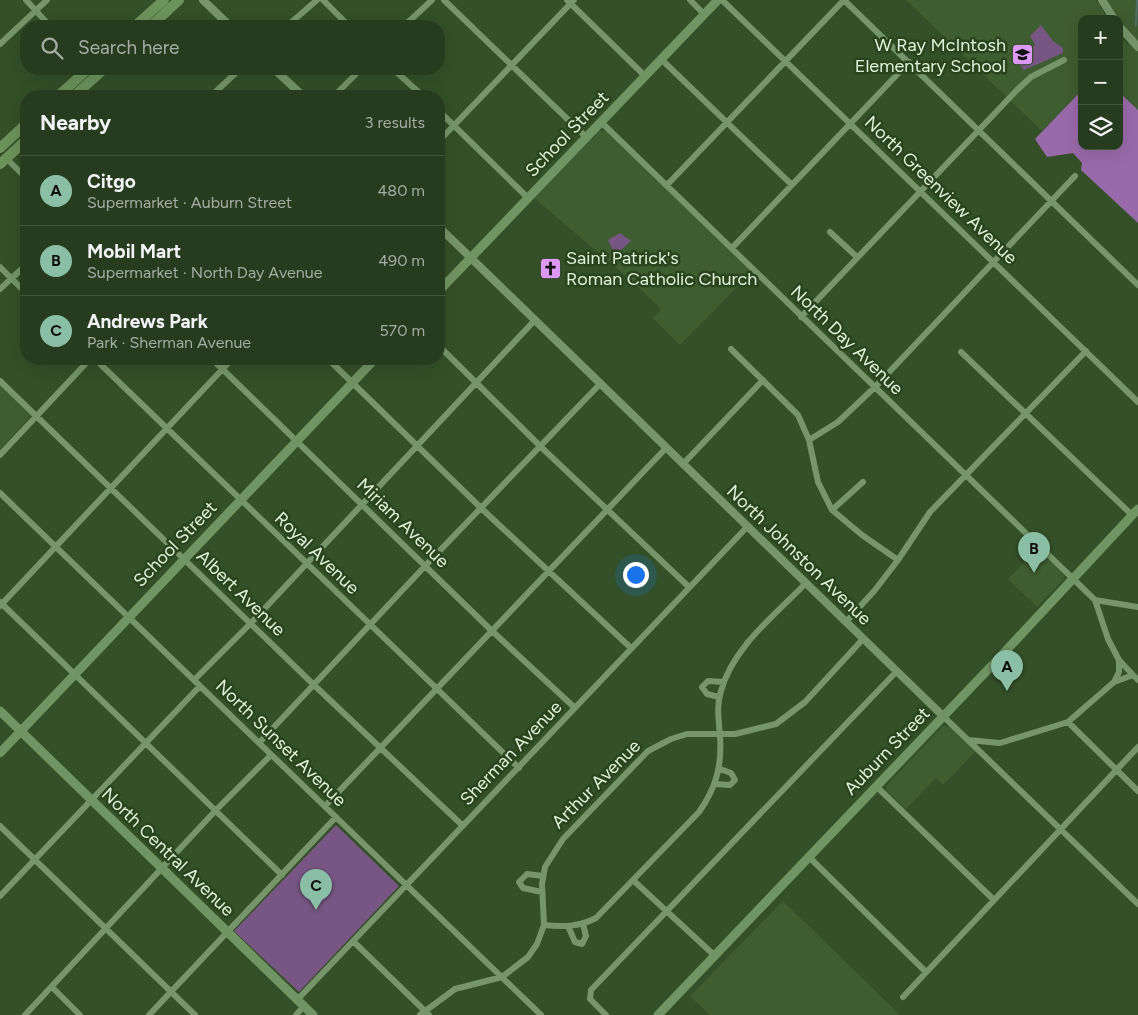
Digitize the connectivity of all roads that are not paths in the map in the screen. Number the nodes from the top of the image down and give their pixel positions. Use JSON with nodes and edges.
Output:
{"nodes":[{"id":1,"x":26,"y":0,"type":"edge"},
{"id":2,"x":47,"y":0,"type":"edge"},
{"id":3,"x":164,"y":0,"type":"edge"},
{"id":4,"x":179,"y":0,"type":"edge"},
{"id":5,"x":203,"y":0,"type":"edge"},
{"id":6,"x":317,"y":0,"type":"edge"},
{"id":7,"x":323,"y":0,"type":"edge"},
{"id":8,"x":432,"y":0,"type":"edge"},
{"id":9,"x":444,"y":0,"type":"edge"},
{"id":10,"x":690,"y":0,"type":"edge"},
{"id":11,"x":718,"y":0,"type":"edge"},
{"id":12,"x":722,"y":0,"type":"edge"},
{"id":13,"x":844,"y":0,"type":"edge"},
{"id":14,"x":1102,"y":0,"type":"edge"},
{"id":15,"x":570,"y":1,"type":"edge"},
{"id":16,"x":36,"y":10,"type":"junction"},
{"id":17,"x":704,"y":14,"type":"junction"},
{"id":18,"x":1111,"y":15,"type":"edge"},
{"id":19,"x":25,"y":20,"type":"edge"},
{"id":20,"x":45,"y":20,"type":"edge"},
{"id":21,"x":142,"y":20,"type":"edge"},
{"id":22,"x":157,"y":20,"type":"edge"},
{"id":23,"x":224,"y":20,"type":"edge"},
{"id":24,"x":294,"y":20,"type":"edge"},
{"id":25,"x":343,"y":20,"type":"edge"},
{"id":26,"x":410,"y":20,"type":"edge"},
{"id":27,"x":20,"y":25,"type":"edge"},
{"id":28,"x":1123,"y":30,"type":"edge"},
{"id":29,"x":0,"y":44,"type":"edge"},
{"id":30,"x":1138,"y":47,"type":"edge"},
{"id":31,"x":661,"y":59,"type":"junction"},
{"id":32,"x":785,"y":60,"type":"junction"},
{"id":33,"x":1064,"y":60,"type":"dead end"},
{"id":34,"x":909,"y":62,"type":"junction"},
{"id":35,"x":510,"y":65,"type":"junction"},
{"id":36,"x":81,"y":75,"type":"edge"},
{"id":37,"x":97,"y":75,"type":"edge"},
{"id":38,"x":234,"y":75,"type":"edge"},
{"id":39,"x":280,"y":75,"type":"edge"},
{"id":40,"x":355,"y":75,"type":"edge"},
{"id":41,"x":400,"y":75,"type":"edge"},
{"id":42,"x":645,"y":76,"type":"junction"},
{"id":43,"x":65,"y":90,"type":"edge"},
{"id":44,"x":81,"y":90,"type":"edge"},
{"id":45,"x":217,"y":90,"type":"edge"},
{"id":46,"x":297,"y":90,"type":"edge"},
{"id":47,"x":340,"y":90,"type":"edge"},
{"id":48,"x":416,"y":90,"type":"edge"},
{"id":49,"x":445,"y":117,"type":"edge"},
{"id":50,"x":601,"y":122,"type":"junction"},
{"id":51,"x":727,"y":122,"type":"junction"},
{"id":52,"x":850,"y":124,"type":"junction"},
{"id":53,"x":454,"y":125,"type":"junction"},
{"id":54,"x":20,"y":130,"type":"edge"},
{"id":55,"x":978,"y":130,"type":"junction"},
{"id":56,"x":445,"y":135,"type":"edge"},
{"id":57,"x":586,"y":137,"type":"junction"},
{"id":58,"x":20,"y":145,"type":"edge"},
{"id":59,"x":0,"y":148,"type":"edge"},
{"id":60,"x":3,"y":161,"type":"edge"},
{"id":61,"x":20,"y":174,"type":"edge"},
{"id":62,"x":1074,"y":176,"type":"dead end"},
{"id":63,"x":667,"y":184,"type":"junction"},
{"id":64,"x":792,"y":185,"type":"junction"},
{"id":65,"x":920,"y":191,"type":"junction"},
{"id":66,"x":528,"y":198,"type":"junction"},
{"id":67,"x":1051,"y":201,"type":"junction"},
{"id":68,"x":830,"y":232,"type":"dead end"},
{"id":69,"x":445,"y":234,"type":"edge"},
{"id":70,"x":732,"y":248,"type":"junction"},
{"id":71,"x":857,"y":257,"type":"junction"},
{"id":72,"x":470,"y":258,"type":"junction"},
{"id":73,"x":994,"y":262,"type":"junction"},
{"id":74,"x":0,"y":267,"type":"edge"},
{"id":75,"x":20,"y":272,"type":"edge"},
{"id":76,"x":12,"y":279,"type":"junction"},
{"id":77,"x":445,"y":285,"type":"edge"},
{"id":78,"x":1138,"y":285,"type":"edge"},
{"id":79,"x":20,"y":287,"type":"edge"},
{"id":80,"x":0,"y":289,"type":"edge"},
{"id":81,"x":801,"y":317,"type":"junction"},
{"id":82,"x":534,"y":321,"type":"junction"},
{"id":83,"x":732,"y":349,"type":"dead end"},
{"id":84,"x":1086,"y":351,"type":"junction"},
{"id":85,"x":445,"y":352,"type":"edge"},
{"id":86,"x":961,"y":352,"type":"dead end"},
{"id":87,"x":84,"y":365,"type":"edge"},
{"id":88,"x":101,"y":365,"type":"edge"},
{"id":89,"x":218,"y":365,"type":"edge"},
{"id":90,"x":226,"y":365,"type":"edge"},
{"id":91,"x":334,"y":365,"type":"edge"},
{"id":92,"x":368,"y":365,"type":"edge"},
{"id":93,"x":222,"y":369,"type":"junction"},
{"id":94,"x":763,"y":380,"type":"junction"},
{"id":95,"x":0,"y":381,"type":"edge"},
{"id":96,"x":352,"y":382,"type":"junction"},
{"id":97,"x":476,"y":384,"type":"junction"},
{"id":98,"x":600,"y":384,"type":"junction"},
{"id":99,"x":875,"y":387,"type":"junction"},
{"id":100,"x":1138,"y":402,"type":"edge"},
{"id":101,"x":1026,"y":412,"type":"junction"},
{"id":102,"x":36,"y":416,"type":"junction"},
{"id":103,"x":167,"y":429,"type":"junction"},
{"id":104,"x":809,"y":440,"type":"junction"},
{"id":105,"x":296,"y":441,"type":"junction"},
{"id":106,"x":416,"y":446,"type":"junction"},
{"id":107,"x":540,"y":446,"type":"junction"},
{"id":108,"x":666,"y":448,"type":"junction"},
{"id":109,"x":0,"y":455,"type":"edge"},
{"id":110,"x":683,"y":464,"type":"junction"},
{"id":111,"x":967,"y":475,"type":"junction"},
{"id":112,"x":863,"y":482,"type":"dead end"},
{"id":113,"x":112,"y":488,"type":"junction"},
{"id":114,"x":0,"y":493,"type":"edge"},
{"id":115,"x":241,"y":499,"type":"junction"},
{"id":116,"x":362,"y":504,"type":"junction"},
{"id":117,"x":481,"y":508,"type":"junction"},
{"id":118,"x":606,"y":509,"type":"junction"},
{"id":119,"x":832,"y":510,"type":"junction"},
{"id":120,"x":1135,"y":512,"type":"edge"},
{"id":121,"x":747,"y":527,"type":"junction"},
{"id":122,"x":56,"y":547,"type":"junction"},
{"id":123,"x":184,"y":560,"type":"junction"},
{"id":124,"x":898,"y":560,"type":"junction"},
{"id":125,"x":306,"y":564,"type":"junction"},
{"id":126,"x":426,"y":565,"type":"junction"},
{"id":127,"x":548,"y":571,"type":"junction"},
{"id":128,"x":1073,"y":579,"type":"junction"},
{"id":129,"x":806,"y":583,"type":"junction"},
{"id":130,"x":689,"y":587,"type":"junction"},
{"id":131,"x":1095,"y":600,"type":"junction"},
{"id":132,"x":1,"y":604,"type":"edge"},
{"id":133,"x":1138,"y":607,"type":"edge"},
{"id":134,"x":128,"y":617,"type":"junction"},
{"id":135,"x":846,"y":622,"type":"junction"},
{"id":136,"x":251,"y":623,"type":"junction"},
{"id":137,"x":370,"y":626,"type":"junction"},
{"id":138,"x":491,"y":630,"type":"junction"},
{"id":139,"x":864,"y":639,"type":"junction"},
{"id":140,"x":631,"y":648,"type":"junction"},
{"id":141,"x":1119,"y":660,"type":"junction"},
{"id":142,"x":896,"y":672,"type":"junction"},
{"id":143,"x":74,"y":675,"type":"junction"},
{"id":144,"x":1136,"y":678,"type":"edge"},
{"id":145,"x":194,"y":680,"type":"junction"},
{"id":146,"x":724,"y":682,"type":"junction"},
{"id":147,"x":1114,"y":682,"type":"junction"},
{"id":148,"x":314,"y":685,"type":"junction"},
{"id":149,"x":200,"y":686,"type":"junction"},
{"id":150,"x":435,"y":688,"type":"junction"},
{"id":151,"x":719,"y":697,"type":"junction"},
{"id":152,"x":575,"y":708,"type":"junction"},
{"id":153,"x":0,"y":711,"type":"edge"},
{"id":154,"x":943,"y":716,"type":"junction"},
{"id":155,"x":1068,"y":722,"type":"junction"},
{"id":156,"x":21,"y":731,"type":"junction"},
{"id":157,"x":720,"y":735,"type":"junction"},
{"id":158,"x":968,"y":740,"type":"junction"},
{"id":159,"x":145,"y":743,"type":"junction"},
{"id":160,"x":260,"y":743,"type":"junction"},
{"id":161,"x":1138,"y":747,"type":"edge"},
{"id":162,"x":380,"y":748,"type":"junction"},
{"id":163,"x":0,"y":753,"type":"edge"},
{"id":164,"x":271,"y":755,"type":"junction"},
{"id":165,"x":518,"y":768,"type":"junction"},
{"id":166,"x":720,"y":769,"type":"junction"},
{"id":167,"x":1117,"y":770,"type":"junction"},
{"id":168,"x":716,"y":784,"type":"junction"},
{"id":169,"x":876,"y":786,"type":"junction"},
{"id":170,"x":1138,"y":790,"type":"edge"},
{"id":171,"x":92,"y":800,"type":"junction"},
{"id":172,"x":325,"y":806,"type":"junction"},
{"id":173,"x":216,"y":810,"type":"junction"},
{"id":174,"x":336,"y":817,"type":"junction"},
{"id":175,"x":0,"y":826,"type":"edge"},
{"id":176,"x":463,"y":826,"type":"junction"},
{"id":177,"x":1060,"y":830,"type":"junction"},
{"id":178,"x":809,"y":857,"type":"junction"},
{"id":179,"x":34,"y":860,"type":"junction"},
{"id":180,"x":162,"y":869,"type":"junction"},
{"id":181,"x":282,"y":875,"type":"junction"},
{"id":182,"x":543,"y":876,"type":"junction"},
{"id":183,"x":634,"y":881,"type":"junction"},
{"id":184,"x":406,"y":885,"type":"junction"},
{"id":185,"x":542,"y":892,"type":"junction"},
{"id":186,"x":0,"y":896,"type":"edge"},
{"id":187,"x":994,"y":900,"type":"junction"},
{"id":188,"x":1138,"y":904,"type":"edge"},
{"id":189,"x":667,"y":912,"type":"junction"},
{"id":190,"x":583,"y":924,"type":"junction"},
{"id":191,"x":544,"y":925,"type":"junction"},
{"id":192,"x":568,"y":926,"type":"junction"},
{"id":193,"x":108,"y":929,"type":"junction"},
{"id":194,"x":227,"y":932,"type":"junction"},
{"id":195,"x":354,"y":942,"type":"junction"},
{"id":196,"x":714,"y":955,"type":"junction"},
{"id":197,"x":926,"y":972,"type":"junction"},
{"id":198,"x":502,"y":977,"type":"junction"},
{"id":199,"x":52,"y":987,"type":"junction"},
{"id":200,"x":171,"y":992,"type":"junction"},
{"id":201,"x":903,"y":997,"type":"dead end"},
{"id":202,"x":301,"y":1003,"type":"junction"},
{"id":203,"x":424,"y":1013,"type":"edge"},
{"id":204,"x":25,"y":1015,"type":"edge"},
{"id":205,"x":80,"y":1015,"type":"edge"},
{"id":206,"x":149,"y":1015,"type":"edge"},
{"id":207,"x":195,"y":1015,"type":"edge"},
{"id":208,"x":296,"y":1015,"type":"edge"},
{"id":209,"x":313,"y":1015,"type":"edge"},
{"id":210,"x":541,"y":1015,"type":"edge"},
{"id":211,"x":606,"y":1015,"type":"edge"},
{"id":212,"x":658,"y":1015,"type":"edge"}],
"edges":[{"from":1,"to":16,"type":"street"},
{"from":2,"to":16,"type":"street"},
{"from":3,"to":21,"type":"main road"},
{"from":4,"to":22,"type":"main road"},
{"from":5,"to":23,"type":"street"},
{"from":6,"to":24,"type":"street"},
{"from":7,"to":25,"type":"street"},
{"from":8,"to":26,"type":"street"},
{"from":9,"to":35,"type":"street"},
{"from":10,"to":17,"type":"street"},
{"from":11,"to":17,"type":"main road","name":"School Street"},
{"from":12,"to":32,"type":"street","name":"North Greenview Avenue"},
{"from":13,"to":32,"type":"street"},
{"from":13,"to":34,"type":"street"},
{"from":14,"to":18,"type":"street"},
{"from":15,"to":35,"type":"street"},
{"from":15,"to":42,"type":"street"},
{"from":16,"to":19,"type":"street"},
{"from":16,"to":20,"type":"street"},
{"from":17,"to":31,"type":"main road","name":"School Street"},
{"from":27,"to":29,"type":"street"},
{"from":28,"to":30,"type":"street"},
{"from":31,"to":42,"type":"main road","name":"School Street"},
{"from":31,"to":51,"type":"street"},
{"from":32,"to":51,"type":"street"},
{"from":32,"to":52,"type":"street","name":"North Greenview Avenue"},
{"from":33,"to":55,"type":"street"},
{"from":34,"to":52,"type":"street"},
{"from":34,"to":55,"type":"street"},
{"from":35,"to":53,"type":"street"},
{"from":35,"to":57,"type":"street"},
{"from":36,"to":43,"type":"main road"},
{"from":37,"to":44,"type":"main road"},
{"from":38,"to":45,"type":"street"},
{"from":39,"to":46,"type":"street"},
{"from":40,"to":47,"type":"street"},
{"from":41,"to":48,"type":"street"},
{"from":42,"to":50,"type":"main road","name":"School Street"},
{"from":49,"to":53,"type":"street"},
{"from":50,"to":57,"type":"main road","name":"School Street"},
{"from":50,"to":63,"type":"street","name":"North Day Avenue"},
{"from":51,"to":63,"type":"street"},
{"from":51,"to":64,"type":"street"},
{"from":52,"to":64,"type":"street"},
{"from":52,"to":65,"type":"street","name":"North Greenview Avenue"},
{"from":53,"to":56,"type":"street"},
{"from":53,"to":66,"type":"street"},
{"from":54,"to":59,"type":"main road"},
{"from":55,"to":65,"type":"street"},
{"from":55,"to":67,"type":"street"},
{"from":57,"to":66,"type":"main road","name":"School Street"},
{"from":58,"to":60,"type":"main road"},
{"from":60,"to":61,"type":"street"},
{"from":62,"to":67,"type":"street"},
{"from":63,"to":70,"type":"street","name":"North Day Avenue"},
{"from":64,"to":70,"type":"street"},
{"from":65,"to":71,"type":"street"},
{"from":65,"to":73,"type":"street","name":"North Greenview Avenue"},
{"from":66,"to":72,"type":"main road","name":"School Street"},
{"from":67,"to":73,"type":"street"},
{"from":67,"to":78,"type":"street"},
{"from":68,"to":71,"type":"street"},
{"from":69,"to":72,"type":"street","name":"North Johnston Avenue"},
{"from":70,"to":81,"type":"street","name":"North Day Avenue"},
{"from":71,"to":81,"type":"street"},
{"from":72,"to":77,"type":"main road","name":"School Street"},
{"from":72,"to":82,"type":"street","name":"North Johnston Avenue"},
{"from":73,"to":84,"type":"street","name":"North Greenview Avenue"},
{"from":73,"to":99,"type":"street"},
{"from":74,"to":76,"type":"street"},
{"from":75,"to":76,"type":"street"},
{"from":76,"to":79,"type":"street"},
{"from":76,"to":80,"type":"street"},
{"from":81,"to":99,"type":"street","name":"North Day Avenue"},
{"from":82,"to":97,"type":"street"},
{"from":82,"to":98,"type":"street","name":"North Johnston Avenue"},
{"from":83,"to":94,"type":"street"},
{"from":84,"to":100,"type":"street","name":"North Greenview Avenue"},
{"from":84,"to":101,"type":"street"},
{"from":85,"to":97,"type":"street"},
{"from":86,"to":101,"type":"street"},
{"from":87,"to":102,"type":"street"},
{"from":88,"to":103,"type":"street","name":"Royal Avenue"},
{"from":89,"to":93,"type":"street","name":"Miriam Avenue"},
{"from":90,"to":93,"type":"street"},
{"from":91,"to":96,"type":"street"},
{"from":92,"to":96,"type":"main road","name":"School Street"},
{"from":93,"to":103,"type":"street"},
{"from":93,"to":105,"type":"street","name":"Miriam Avenue"},
{"from":94,"to":104,"type":"street"},
{"from":94,"to":110,"type":"street"},
{"from":95,"to":102,"type":"street","name":"Albert Avenue"},
{"from":96,"to":105,"type":"main road","name":"School Street"},
{"from":96,"to":106,"type":"street"},
{"from":97,"to":106,"type":"street"},
{"from":97,"to":107,"type":"street"},
{"from":98,"to":107,"type":"street"},
{"from":98,"to":108,"type":"street","name":"North Johnston Avenue"},
{"from":99,"to":104,"type":"street"},
{"from":99,"to":111,"type":"street","name":"North Day Avenue"},
{"from":101,"to":111,"type":"street"},
{"from":101,"to":120,"type":"street"},
{"from":102,"to":109,"type":"street"},
{"from":102,"to":113,"type":"street","name":"Albert Avenue"},
{"from":103,"to":113,"type":"street"},
{"from":103,"to":115,"type":"street","name":"Royal Avenue"},
{"from":104,"to":119,"type":"street"},
{"from":105,"to":115,"type":"main road","name":"School Street"},
{"from":105,"to":116,"type":"street","name":"Miriam Avenue"},
{"from":106,"to":116,"type":"street"},
{"from":106,"to":117,"type":"street"},
{"from":107,"to":117,"type":"street"},
{"from":107,"to":118,"type":"street"},
{"from":108,"to":110,"type":"street","name":"North Johnston Avenue"},
{"from":108,"to":118,"type":"street"},
{"from":110,"to":121,"type":"street","name":"North Johnston Avenue"},
{"from":111,"to":124,"type":"street"},
{"from":111,"to":128,"type":"street","name":"North Day Avenue"},
{"from":112,"to":119,"type":"street"},
{"from":113,"to":122,"type":"street"},
{"from":113,"to":123,"type":"street","name":"Albert Avenue"},
{"from":114,"to":122,"type":"street","name":"North Sunset Avenue"},
{"from":115,"to":123,"type":"main road","name":"School Street"},
{"from":115,"to":125,"type":"street","name":"Royal Avenue"},
{"from":116,"to":125,"type":"street"},
{"from":116,"to":126,"type":"street","name":"Miriam Avenue"},
{"from":117,"to":126,"type":"street"},
{"from":117,"to":127,"type":"street"},
{"from":118,"to":127,"type":"street"},
{"from":118,"to":130,"type":"street"},
{"from":119,"to":124,"type":"street"},
{"from":120,"to":128,"type":"main road","name":"Auburn Street"},
{"from":121,"to":129,"type":"street","name":"North Johnston Avenue"},
{"from":121,"to":130,"type":"street","name":"Sherman Avenue"},
{"from":122,"to":132,"type":"street"},
{"from":122,"to":134,"type":"street","name":"North Sunset Avenue"},
{"from":123,"to":134,"type":"main road","name":"School Street"},
{"from":123,"to":136,"type":"street","name":"Albert Avenue"},
{"from":124,"to":135,"type":"street"},
{"from":125,"to":136,"type":"street"},
{"from":125,"to":137,"type":"street","name":"Royal Avenue"},
{"from":126,"to":137,"type":"street"},
{"from":126,"to":138,"type":"street","name":"Miriam Avenue"},
{"from":127,"to":138,"type":"street"},
{"from":127,"to":140,"type":"street"},
{"from":128,"to":131,"type":"street","name":"North Day Avenue"},
{"from":128,"to":154,"type":"main road","name":"Auburn Street"},
{"from":129,"to":135,"type":"street","name":"North Johnston Avenue"},
{"from":129,"to":146,"type":"street"},
{"from":130,"to":140,"type":"street","name":"Sherman Avenue"},
{"from":131,"to":133,"type":"street"},
{"from":131,"to":141,"type":"street"},
{"from":132,"to":143,"type":"street"},
{"from":134,"to":143,"type":"main road","name":"School Street"},
{"from":134,"to":145,"type":"street","name":"North Sunset Avenue"},
{"from":135,"to":139,"type":"street","name":"North Johnston Avenue"},
{"from":136,"to":145,"type":"street"},
{"from":136,"to":148,"type":"street","name":"Albert Avenue"},
{"from":137,"to":148,"type":"street"},
{"from":137,"to":150,"type":"street","name":"Royal Avenue"},
{"from":138,"to":150,"type":"street"},
{"from":138,"to":152,"type":"street","name":"Miriam Avenue"},
{"from":139,"to":142,"type":"street","name":"North Johnston Avenue"},
{"from":139,"to":157,"type":"street","name":"Arthur Avenue"},
{"from":140,"to":152,"type":"street","name":"Sherman Avenue"},
{"from":141,"to":144,"type":"street"},
{"from":141,"to":147,"type":"street"},
{"from":142,"to":154,"type":"street","name":"North Johnston Avenue"},
{"from":142,"to":189,"type":"street"},
{"from":143,"to":156,"type":"main road","name":"School Street"},
{"from":143,"to":159,"type":"street"},
{"from":144,"to":147,"type":"street"},
{"from":145,"to":149,"type":"street","name":"North Sunset Avenue"},
{"from":146,"to":151,"type":"street"},
{"from":146,"to":151,"type":"street"},
{"from":147,"to":155,"type":"street"},
{"from":148,"to":160,"type":"street"},
{"from":148,"to":162,"type":"street","name":"Albert Avenue"},
{"from":149,"to":159,"type":"street"},
{"from":149,"to":160,"type":"street","name":"North Sunset Avenue"},
{"from":150,"to":162,"type":"street"},
{"from":150,"to":165,"type":"street","name":"Royal Avenue"},
{"from":151,"to":157,"type":"street"},
{"from":152,"to":165,"type":"street","name":"Sherman Avenue"},
{"from":153,"to":156,"type":"main road","name":"North Central Avenue"},
{"from":154,"to":158,"type":"street","name":"North Johnston Avenue"},
{"from":154,"to":169,"type":"main road","name":"Auburn Street"},
{"from":155,"to":158,"type":"street"},
{"from":155,"to":167,"type":"street"},
{"from":156,"to":163,"type":"main road","name":"School Street"},
{"from":156,"to":171,"type":"main road","name":"North Central Avenue"},
{"from":157,"to":166,"type":"street"},
{"from":157,"to":182,"type":"street","name":"Arthur Avenue"},
{"from":158,"to":177,"type":"street","name":"North Johnston Avenue"},
{"from":159,"to":171,"type":"street"},
{"from":159,"to":173,"type":"street"},
{"from":160,"to":164,"type":"street","name":"North Sunset Avenue"},
{"from":161,"to":167,"type":"street"},
{"from":162,"to":172,"type":"street"},
{"from":162,"to":176,"type":"street","name":"Albert Avenue"},
{"from":164,"to":172,"type":"street","name":"North Sunset Avenue"},
{"from":164,"to":173,"type":"street"},
{"from":165,"to":176,"type":"street","name":"Sherman Avenue"},
{"from":166,"to":168,"type":"street"},
{"from":166,"to":168,"type":"street"},
{"from":167,"to":170,"type":"street"},
{"from":167,"to":177,"type":"street"},
{"from":168,"to":183,"type":"street"},
{"from":169,"to":178,"type":"main road","name":"Auburn Street"},
{"from":169,"to":187,"type":"street"},
{"from":171,"to":179,"type":"street"},
{"from":171,"to":180,"type":"main road","name":"North Central Avenue"},
{"from":172,"to":174,"type":"street","name":"North Sunset Avenue"},
{"from":173,"to":180,"type":"street"},
{"from":173,"to":181,"type":"street"},
{"from":174,"to":181,"type":"street"},
{"from":174,"to":184,"type":"street","name":"North Sunset Avenue"},
{"from":175,"to":179,"type":"street"},
{"from":176,"to":184,"type":"street","name":"Sherman Avenue"},
{"from":177,"to":187,"type":"street"},
{"from":177,"to":188,"type":"street","name":"North Johnston Avenue"},
{"from":178,"to":196,"type":"main road","name":"Auburn Street"},
{"from":178,"to":197,"type":"street"},
{"from":179,"to":186,"type":"street"},
{"from":179,"to":193,"type":"street"},
{"from":180,"to":193,"type":"street"},
{"from":180,"to":194,"type":"main road","name":"North Central Avenue"},
{"from":181,"to":194,"type":"street"},
{"from":182,"to":185,"type":"street","name":"Arthur Avenue"},
{"from":182,"to":185,"type":"street"},
{"from":183,"to":189,"type":"street"},
{"from":183,"to":190,"type":"street"},
{"from":184,"to":195,"type":"street","name":"Sherman Avenue"},
{"from":184,"to":198,"type":"street","name":"North Sunset Avenue"},
{"from":185,"to":191,"type":"street","name":"Arthur Avenue"},
{"from":187,"to":197,"type":"street"},
{"from":189,"to":196,"type":"street"},
{"from":189,"to":211,"type":"street"},
{"from":190,"to":192,"type":"street"},
{"from":190,"to":192,"type":"street"},
{"from":191,"to":192,"type":"street"},
{"from":191,"to":198,"type":"street","name":"Arthur Avenue"},
{"from":193,"to":199,"type":"street"},
{"from":193,"to":200,"type":"street"},
{"from":194,"to":200,"type":"street"},
{"from":194,"to":202,"type":"main road","name":"North Central Avenue"},
{"from":195,"to":202,"type":"street","name":"Sherman Avenue"},
{"from":195,"to":203,"type":"street"},
{"from":196,"to":212,"type":"main road","name":"Auburn Street"},
{"from":197,"to":201,"type":"street"},
{"from":198,"to":203,"type":"street","name":"Arthur Avenue"},
{"from":198,"to":210,"type":"street","name":"North Sunset Avenue"},
{"from":199,"to":204,"type":"street"},
{"from":199,"to":205,"type":"street"},
{"from":200,"to":206,"type":"street"},
{"from":200,"to":207,"type":"street"},
{"from":202,"to":208,"type":"street","name":"Sherman Avenue"},
{"from":202,"to":209,"type":"main road","name":"North Central Avenue"}]}
